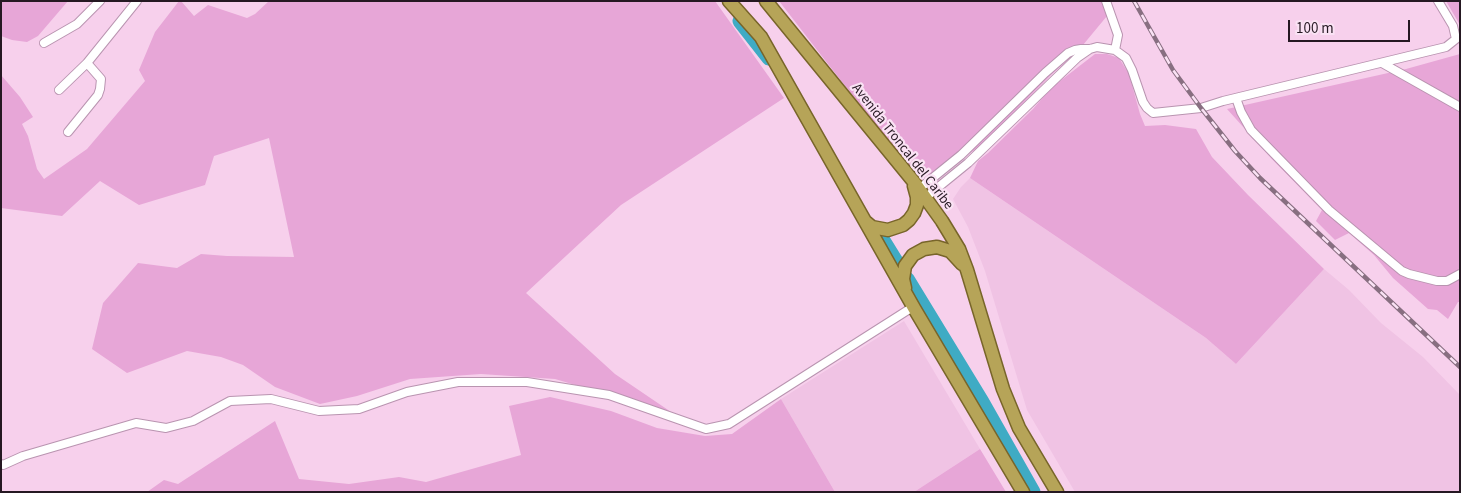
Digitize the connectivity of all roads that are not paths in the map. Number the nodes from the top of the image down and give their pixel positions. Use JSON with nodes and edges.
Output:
{"nodes":[{"id":1,"x":100,"y":1,"type":"edge"},
{"id":2,"x":137,"y":1,"type":"edge"},
{"id":3,"x":729,"y":1,"type":"edge"},
{"id":4,"x":766,"y":1,"type":"edge"},
{"id":5,"x":1106,"y":1,"type":"edge"},
{"id":6,"x":1438,"y":1,"type":"edge"},
{"id":7,"x":44,"y":43,"type":"dead end"},
{"id":8,"x":1090,"y":49,"type":"junction"},
{"id":9,"x":1115,"y":50,"type":"junction"},
{"id":10,"x":87,"y":63,"type":"junction"},
{"id":11,"x":1382,"y":63,"type":"junction"},
{"id":12,"x":59,"y":90,"type":"dead end"},
{"id":13,"x":1236,"y":98,"type":"junction"},
{"id":14,"x":1460,"y":107,"type":"edge"},
{"id":15,"x":68,"y":132,"type":"dead end"},
{"id":16,"x":919,"y":190,"type":"junction"},
{"id":17,"x":866,"y":222,"type":"junction"},
{"id":18,"x":967,"y":270,"type":"junction"},
{"id":19,"x":1460,"y":274,"type":"edge"},
{"id":20,"x":914,"y":308,"type":"junction"},
{"id":21,"x":1,"y":464,"type":"edge"},
{"id":22,"x":1023,"y":492,"type":"edge"},
{"id":23,"x":1057,"y":492,"type":"edge"}],
"edges":[{"from":1,"to":7,"type":"street"},
{"from":2,"to":10,"type":"street"},
{"from":3,"to":17,"type":"highway"},
{"from":4,"to":16,"type":"highway","name":"Avenida Troncal del Caribe"},
{"from":5,"to":9,"type":"street"},
{"from":6,"to":11,"type":"street"},
{"from":8,"to":9,"type":"street"},
{"from":8,"to":16,"type":"street"},
{"from":8,"to":16,"type":"street"},
{"from":9,"to":13,"type":"street"},
{"from":10,"to":12,"type":"street"},
{"from":10,"to":15,"type":"street"},
{"from":11,"to":13,"type":"street"},
{"from":11,"to":14,"type":"street"},
{"from":13,"to":19,"type":"street"},
{"from":16,"to":17,"type":"highway"},
{"from":16,"to":18,"type":"highway","name":"Avenida Troncal del Caribe"},
{"from":17,"to":20,"type":"highway"},
{"from":18,"to":20,"type":"highway"},
{"from":18,"to":23,"type":"highway","name":"Avenida Troncal del Caribe"},
{"from":20,"to":21,"type":"street"},
{"from":20,"to":22,"type":"highway"}]}
